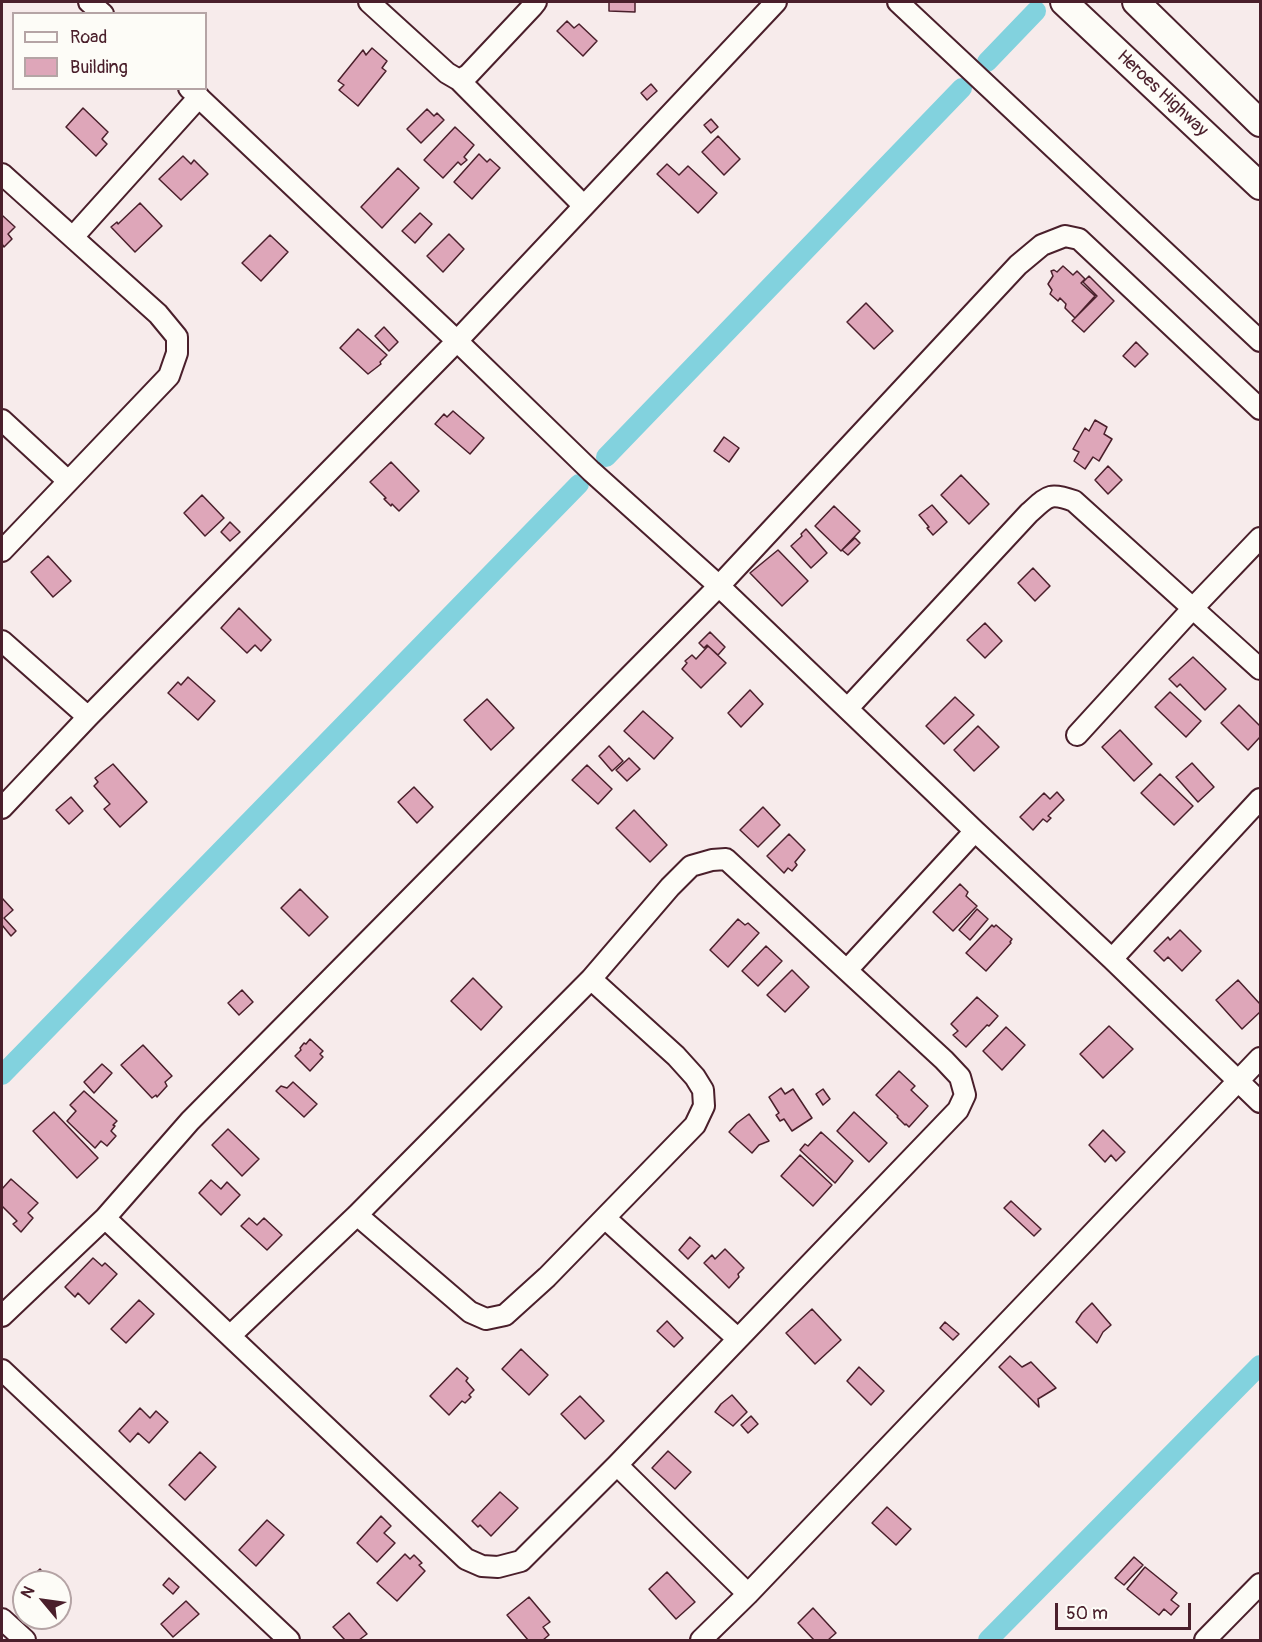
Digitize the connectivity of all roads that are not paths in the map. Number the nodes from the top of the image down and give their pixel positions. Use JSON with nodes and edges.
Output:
{"nodes":[{"id":1,"x":89,"y":2,"type":"edge"},
{"id":2,"x":369,"y":2,"type":"edge"},
{"id":3,"x":536,"y":2,"type":"edge"},
{"id":4,"x":776,"y":2,"type":"edge"},
{"id":5,"x":898,"y":2,"type":"edge"},
{"id":6,"x":1064,"y":2,"type":"edge"},
{"id":7,"x":1136,"y":2,"type":"edge"},
{"id":8,"x":101,"y":12,"type":"edge"},
{"id":9,"x":459,"y":80,"type":"junction"},
{"id":10,"x":194,"y":93,"type":"edge"},
{"id":11,"x":1260,"y":123,"type":"edge"},
{"id":12,"x":2,"y":174,"type":"edge"},
{"id":13,"x":1260,"y":186,"type":"edge"},
{"id":14,"x":584,"y":206,"type":"junction"},
{"id":15,"x":73,"y":237,"type":"junction"},
{"id":16,"x":457,"y":341,"type":"junction"},
{"id":17,"x":1260,"y":341,"type":"edge"},
{"id":18,"x":1260,"y":409,"type":"edge"},
{"id":19,"x":2,"y":420,"type":"edge"},
{"id":20,"x":68,"y":481,"type":"junction"},
{"id":21,"x":1260,"y":538,"type":"edge"},
{"id":22,"x":2,"y":551,"type":"edge"},
{"id":23,"x":719,"y":586,"type":"junction"},
{"id":24,"x":1192,"y":608,"type":"junction"},
{"id":25,"x":2,"y":641,"type":"edge"},
{"id":26,"x":1260,"y":669,"type":"edge"},
{"id":27,"x":848,"y":708,"type":"junction"},
{"id":28,"x":88,"y":717,"type":"junction"},
{"id":29,"x":1077,"y":735,"type":"dead end"},
{"id":30,"x":1260,"y":799,"type":"edge"},
{"id":31,"x":2,"y":808,"type":"edge"},
{"id":32,"x":975,"y":831,"type":"junction"},
{"id":33,"x":1112,"y":959,"type":"junction"},
{"id":34,"x":847,"y":970,"type":"junction"},
{"id":35,"x":591,"y":979,"type":"junction"},
{"id":36,"x":1260,"y":1058,"type":"edge"},
{"id":37,"x":1238,"y":1081,"type":"junction"},
{"id":38,"x":1260,"y":1102,"type":"edge"},
{"id":39,"x":357,"y":1215,"type":"junction"},
{"id":40,"x":105,"y":1218,"type":"junction"},
{"id":41,"x":605,"y":1218,"type":"junction"},
{"id":42,"x":2,"y":1316,"type":"edge"},
{"id":43,"x":231,"y":1335,"type":"junction"},
{"id":44,"x":738,"y":1339,"type":"junction"},
{"id":45,"x":2,"y":1370,"type":"edge"},
{"id":46,"x":617,"y":1464,"type":"junction"},
{"id":47,"x":1260,"y":1584,"type":"edge"},
{"id":48,"x":748,"y":1594,"type":"junction"},
{"id":49,"x":2,"y":1619,"type":"edge"},
{"id":50,"x":25,"y":1641,"type":"edge"},
{"id":51,"x":289,"y":1641,"type":"edge"},
{"id":52,"x":701,"y":1641,"type":"edge"},
{"id":53,"x":1205,"y":1641,"type":"edge"}],
"edges":[{"from":1,"to":8,"type":"street"},
{"from":2,"to":9,"type":"street"},
{"from":3,"to":9,"type":"street"},
{"from":4,"to":14,"type":"street"},
{"from":5,"to":17,"type":"street"},
{"from":6,"to":13,"type":"main road","name":"Heroes Highway"},
{"from":7,"to":11,"type":"main road"},
{"from":9,"to":14,"type":"street"},
{"from":10,"to":15,"type":"street"},
{"from":10,"to":16,"type":"street"},
{"from":12,"to":15,"type":"street"},
{"from":14,"to":16,"type":"street"},
{"from":15,"to":20,"type":"street"},
{"from":16,"to":23,"type":"street"},
{"from":16,"to":28,"type":"street"},
{"from":18,"to":23,"type":"street"},
{"from":19,"to":20,"type":"street"},
{"from":20,"to":22,"type":"street"},
{"from":21,"to":24,"type":"street"},
{"from":23,"to":27,"type":"street"},
{"from":23,"to":40,"type":"street"},
{"from":24,"to":26,"type":"street"},
{"from":24,"to":27,"type":"street"},
{"from":24,"to":29,"type":"street"},
{"from":25,"to":28,"type":"street"},
{"from":27,"to":32,"type":"street"},
{"from":28,"to":31,"type":"street"},
{"from":30,"to":33,"type":"street"},
{"from":32,"to":33,"type":"street"},
{"from":32,"to":34,"type":"street"},
{"from":33,"to":37,"type":"street"},
{"from":34,"to":35,"type":"street"},
{"from":34,"to":44,"type":"street"},
{"from":35,"to":39,"type":"street"},
{"from":35,"to":41,"type":"street"},
{"from":36,"to":37,"type":"street"},
{"from":37,"to":38,"type":"street"},
{"from":37,"to":48,"type":"street"},
{"from":39,"to":41,"type":"street"},
{"from":39,"to":43,"type":"street"},
{"from":40,"to":42,"type":"street"},
{"from":40,"to":43,"type":"street"},
{"from":41,"to":44,"type":"street"},
{"from":43,"to":46,"type":"street"},
{"from":44,"to":46,"type":"street"},
{"from":45,"to":51,"type":"street"},
{"from":46,"to":48,"type":"street"},
{"from":47,"to":53,"type":"street"},
{"from":48,"to":52,"type":"street"},
{"from":49,"to":50,"type":"street"}]}
